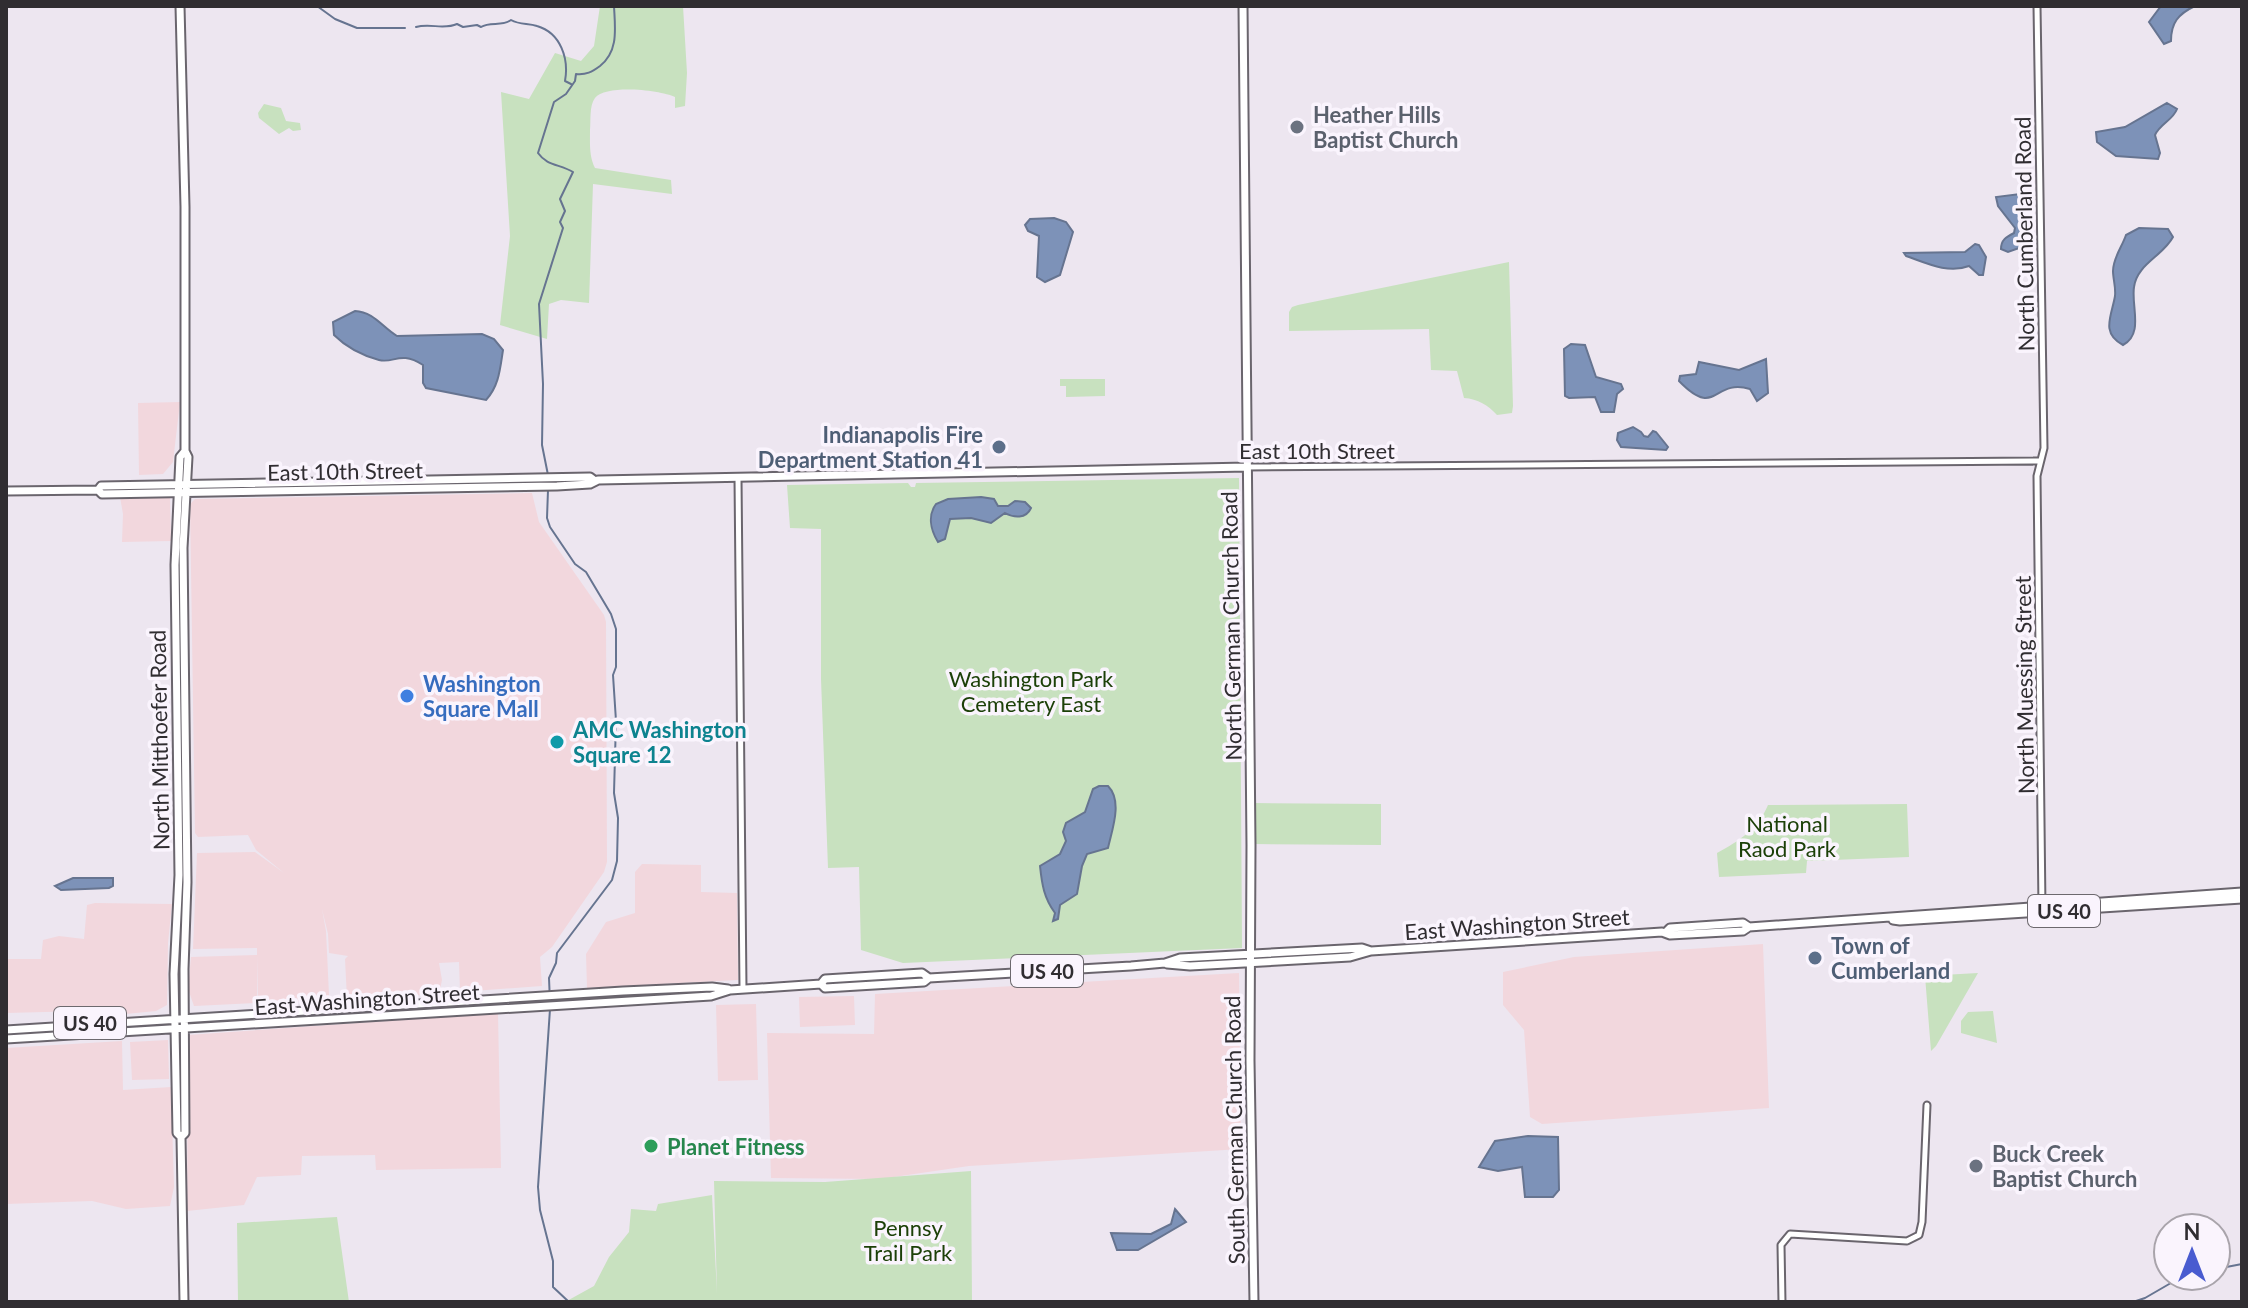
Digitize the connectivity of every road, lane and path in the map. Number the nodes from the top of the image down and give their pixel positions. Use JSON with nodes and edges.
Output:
{"nodes":[{"id":1,"x":180,"y":6,"type":"edge"},
{"id":2,"x":1243,"y":6,"type":"edge"},
{"id":3,"x":2037,"y":6,"type":"edge"},
{"id":4,"x":2041,"y":461,"type":"junction"},
{"id":5,"x":1247,"y":467,"type":"junction"},
{"id":6,"x":738,"y":478,"type":"junction"},
{"id":7,"x":182,"y":488,"type":"junction"},
{"id":8,"x":6,"y":491,"type":"edge"},
{"id":9,"x":175,"y":544,"type":"junction"},
{"id":10,"x":183,"y":568,"type":"junction"},
{"id":11,"x":2242,"y":892,"type":"edge"},
{"id":12,"x":2242,"y":899,"type":"edge"},
{"id":13,"x":2042,"y":909,"type":"junction"},
{"id":14,"x":1251,"y":958,"type":"junction"},
{"id":15,"x":743,"y":989,"type":"junction"},
{"id":16,"x":730,"y":990,"type":"junction"},
{"id":17,"x":184,"y":1018,"type":"junction"},
{"id":18,"x":176,"y":1025,"type":"junction"},
{"id":19,"x":6,"y":1030,"type":"edge"},
{"id":20,"x":6,"y":1039,"type":"edge"},
{"id":21,"x":1927,"y":1105,"type":"dead end"},
{"id":22,"x":181,"y":1137,"type":"junction"},
{"id":23,"x":184,"y":1302,"type":"edge"},
{"id":24,"x":1254,"y":1302,"type":"edge"},
{"id":25,"x":1782,"y":1302,"type":"edge"}],
"edges":[{"from":1,"to":7,"type":"main road","name":"North Mitthoefer Road"},
{"from":2,"to":5,"type":"main road","name":"North German Church Road"},
{"from":3,"to":4,"type":"street","name":"North Cumberland Road"},
{"from":4,"to":5,"type":"street","name":"East 10th Street"},
{"from":4,"to":13,"type":"street","name":"North Muessing Street"},
{"from":5,"to":6,"type":"main road","name":"East 10th Street"},
{"from":5,"to":14,"type":"main road","name":"North German Church Road"},
{"from":6,"to":7,"type":"main road","name":"East 10th Street"},
{"from":6,"to":15,"type":"street"},
{"from":7,"to":8,"type":"main road","name":"East 10th Street"},
{"from":7,"to":9,"type":"main road","name":"North Mitthoefer Road"},
{"from":7,"to":10,"type":"main road","name":"North Mitthoefer Road"},
{"from":9,"to":10,"type":"main road"},
{"from":9,"to":18,"type":"main road","name":"North Mitthoefer Road"},
{"from":10,"to":17,"type":"main road","name":"North Mitthoefer Road"},
{"from":11,"to":13,"type":"main road","name":"East Washington Street","number":"US 40"},
{"from":12,"to":13,"type":"main road","name":"East Washington Street","number":"US 40"},
{"from":13,"to":14,"type":"main road","name":"East Washington Street","number":"US 40"},
{"from":14,"to":15,"type":"main road","name":"East Washington Street","number":"US 40"},
{"from":14,"to":24,"type":"main road","name":"South German Church Road"},
{"from":15,"to":16,"type":"main road","name":"East Washington Street","number":"US 40"},
{"from":16,"to":17,"type":"main road","name":"East Washington Street","number":"US 40"},
{"from":16,"to":18,"type":"main road","name":"East Washington Street","number":"US 40"},
{"from":17,"to":18,"type":"main road","name":"East Washington Street","number":"US 40"},
{"from":18,"to":19,"type":"main road","name":"East Washington Street","number":"US 40"},
{"from":18,"to":20,"type":"main road","name":"East Washington Street","number":"US 40"},
{"from":18,"to":22,"type":"main road"},
{"from":18,"to":22,"type":"main road"},
{"from":21,"to":25,"type":"street"},
{"from":22,"to":23,"type":"main road"}]}
